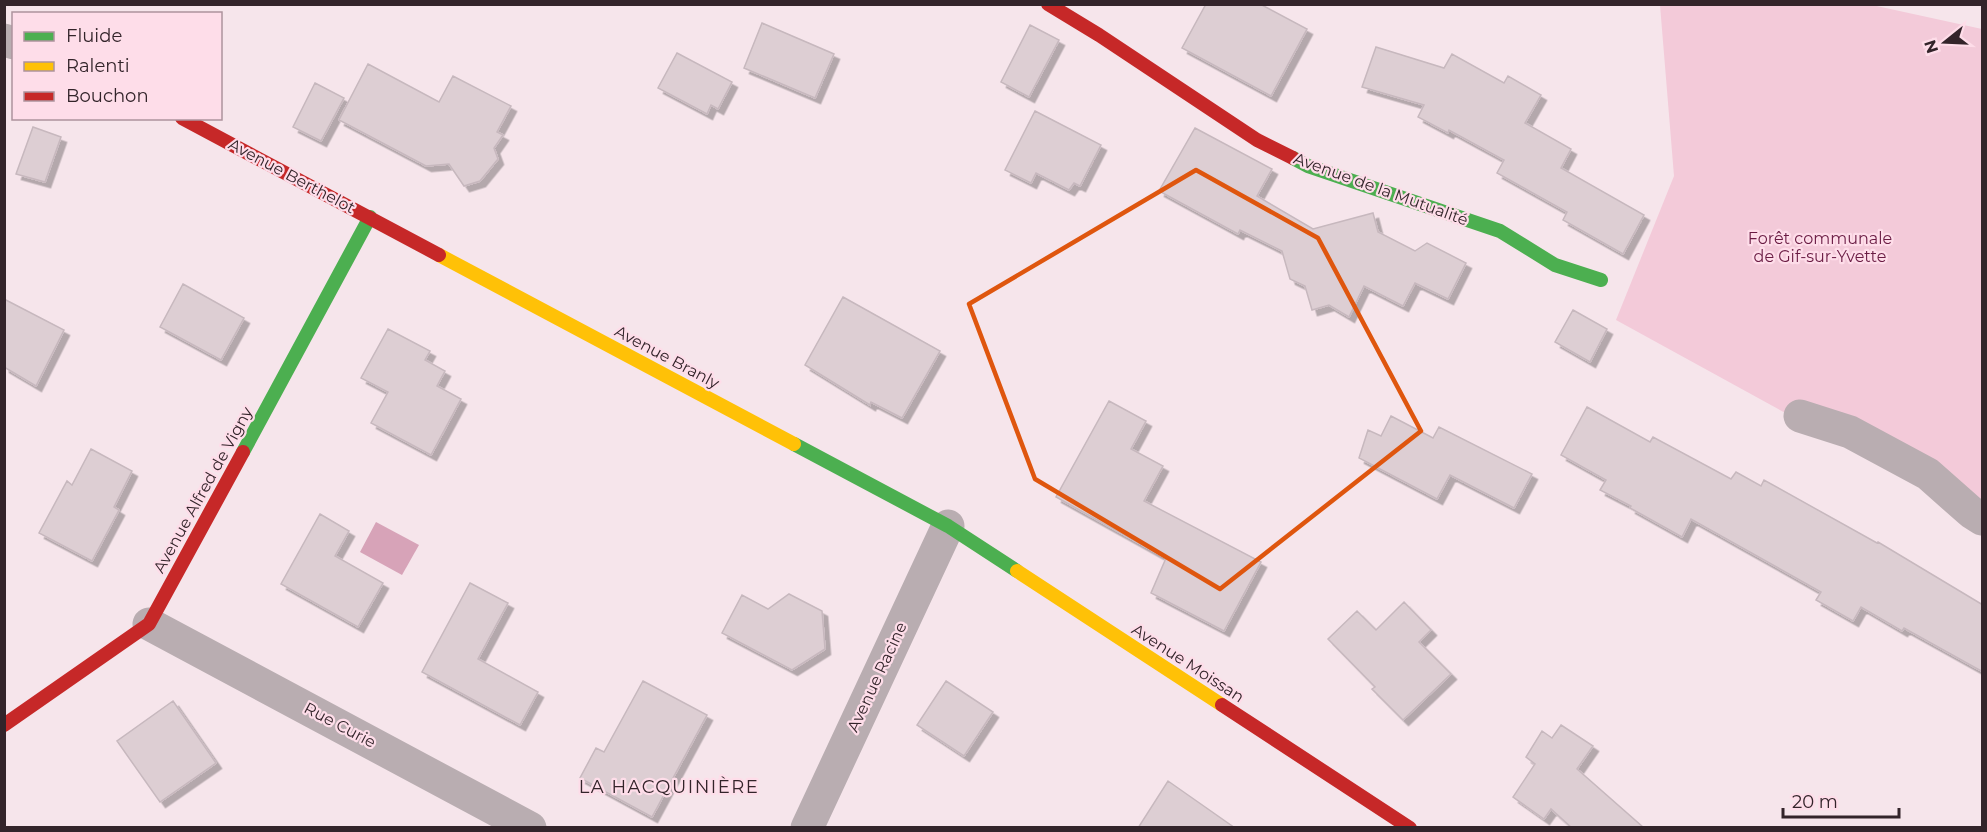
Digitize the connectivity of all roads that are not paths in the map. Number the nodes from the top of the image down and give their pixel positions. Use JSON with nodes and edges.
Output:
{"nodes":[{"id":1,"x":1048,"y":4,"type":"edge"},
{"id":2,"x":186,"y":120,"type":"edge"},
{"id":3,"x":370,"y":217,"type":"junction"},
{"id":4,"x":1601,"y":280,"type":"dead end"},
{"id":5,"x":1800,"y":416,"type":"dead end"},
{"id":6,"x":1983,"y":519,"type":"edge"},
{"id":7,"x":948,"y":526,"type":"junction"},
{"id":8,"x":149,"y":624,"type":"junction"},
{"id":9,"x":4,"y":725,"type":"edge"},
{"id":10,"x":530,"y":828,"type":"edge"},
{"id":11,"x":807,"y":828,"type":"edge"},
{"id":12,"x":1410,"y":828,"type":"edge"}],
"edges":[{"from":1,"to":4,"type":"street","name":"Avenue de la Mutualité"},
{"from":2,"to":3,"type":"street","name":"Avenue Berthelot"},
{"from":3,"to":7,"type":"street","name":"Avenue Branly"},
{"from":3,"to":8,"type":"street","name":"Avenue Alfred de Vigny"},
{"from":5,"to":6,"type":"street"},
{"from":7,"to":11,"type":"street","name":"Avenue Racine"},
{"from":7,"to":12,"type":"street","name":"Avenue Moissan"},
{"from":8,"to":9,"type":"street","name":"Avenue Alfred de Vigny"},
{"from":8,"to":10,"type":"street","name":"Rue Curie"}]}
